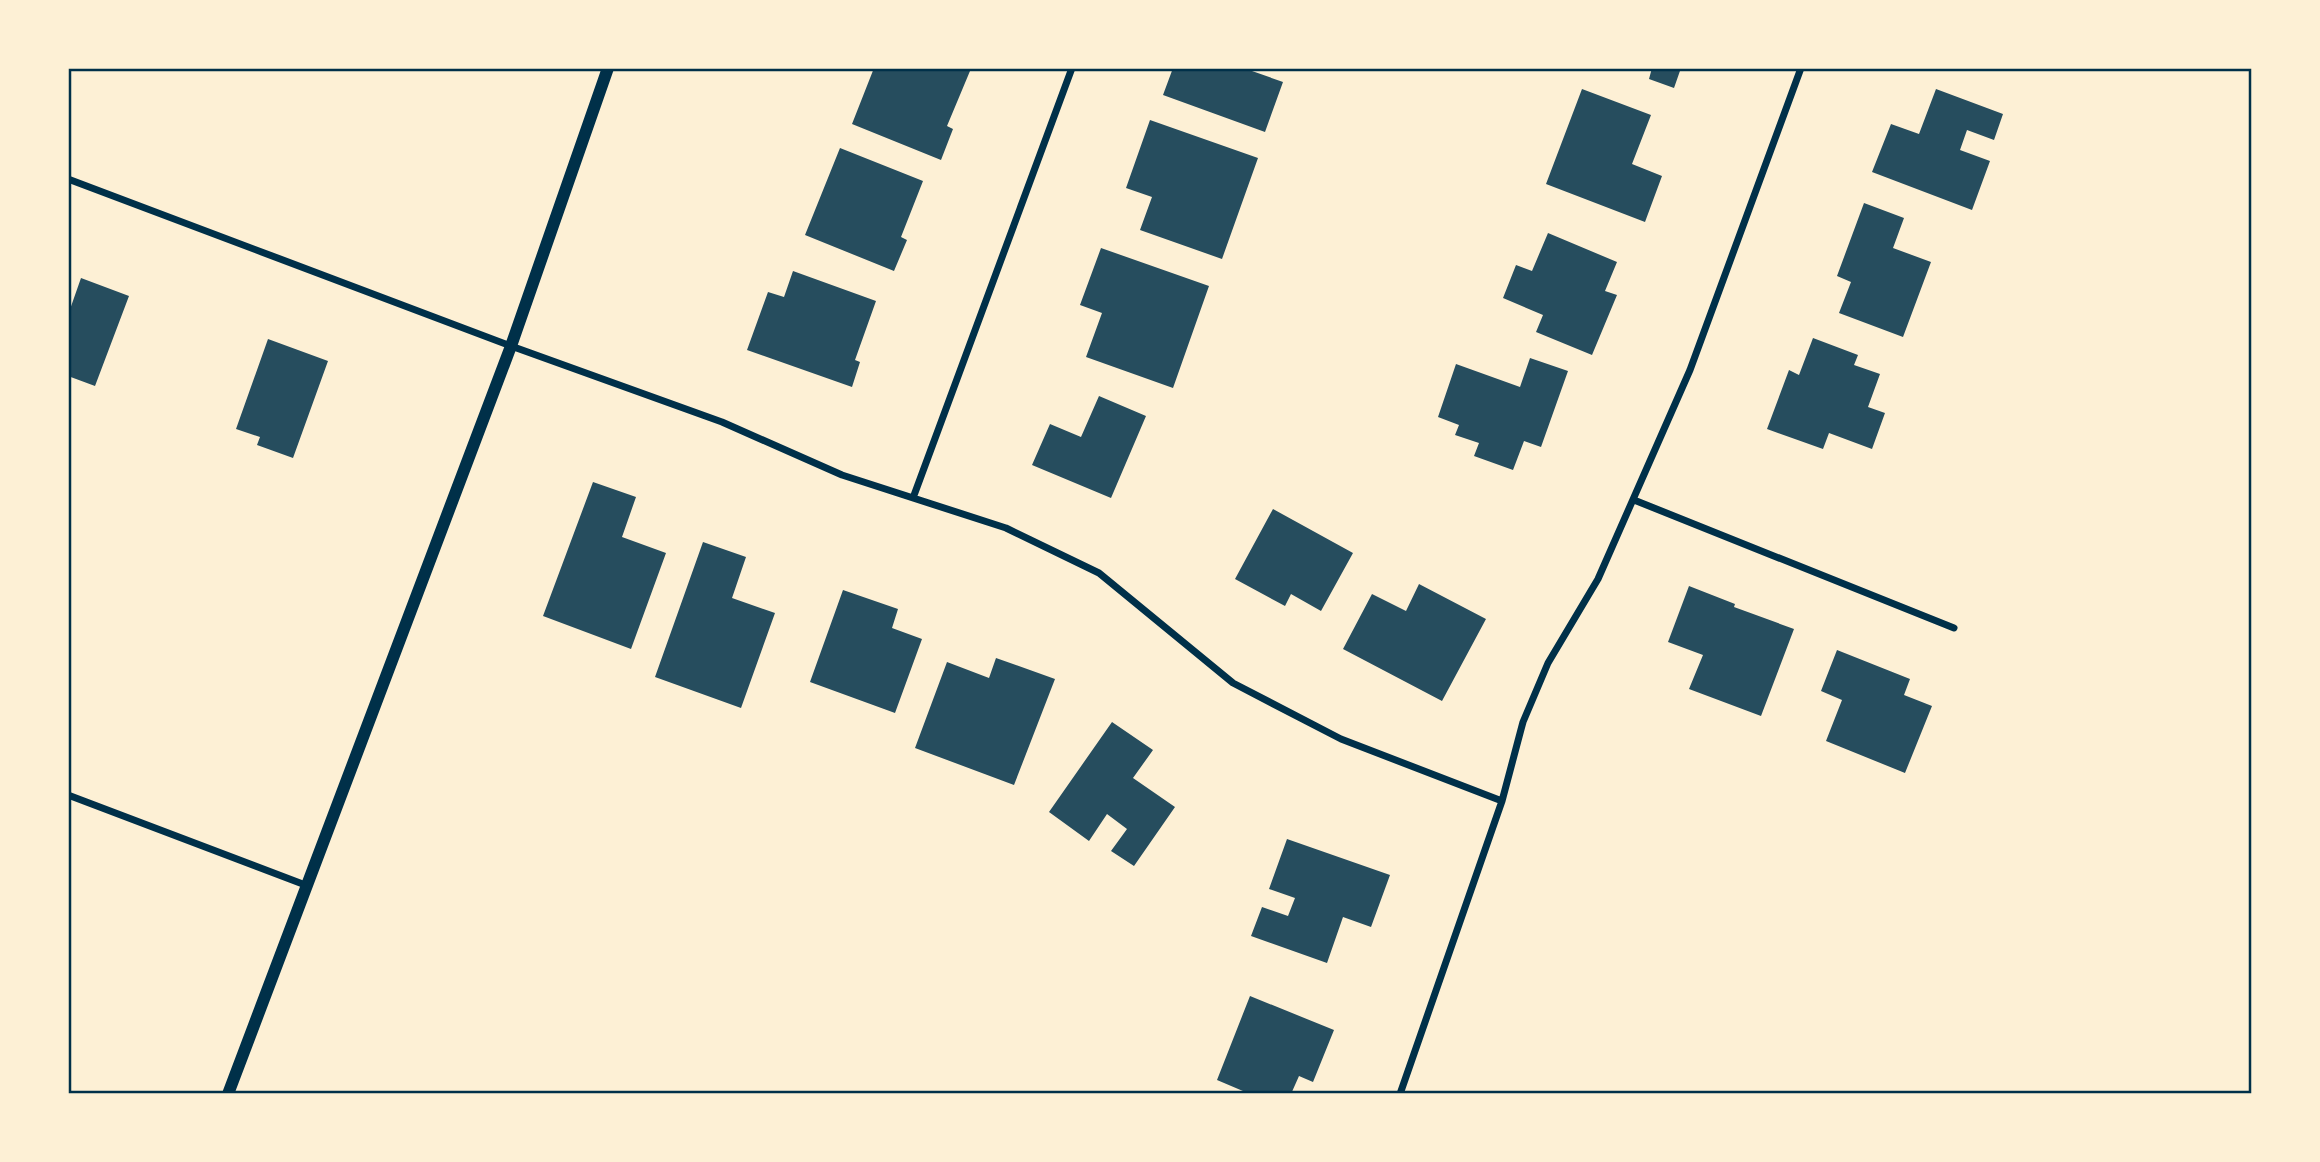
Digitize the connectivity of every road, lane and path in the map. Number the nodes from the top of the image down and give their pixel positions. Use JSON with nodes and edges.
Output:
{"nodes":[{"id":1,"x":608,"y":68,"type":"edge"},
{"id":2,"x":1072,"y":68,"type":"edge"},
{"id":3,"x":1801,"y":68,"type":"edge"},
{"id":4,"x":68,"y":179,"type":"edge"},
{"id":5,"x":511,"y":346,"type":"junction"},
{"id":6,"x":914,"y":498,"type":"junction"},
{"id":7,"x":1633,"y":500,"type":"junction"},
{"id":8,"x":1954,"y":628,"type":"dead end"},
{"id":9,"x":68,"y":795,"type":"edge"},
{"id":10,"x":1502,"y":801,"type":"junction"},
{"id":11,"x":308,"y":886,"type":"junction"},
{"id":12,"x":228,"y":1094,"type":"edge"},
{"id":13,"x":1401,"y":1094,"type":"edge"}],
"edges":[{"from":1,"to":5,"type":"street"},
{"from":2,"to":6,"type":"street"},
{"from":3,"to":7,"type":"street"},
{"from":4,"to":5,"type":"street"},
{"from":5,"to":6,"type":"street"},
{"from":5,"to":11,"type":"street"},
{"from":6,"to":10,"type":"street"},
{"from":7,"to":8,"type":"street"},
{"from":7,"to":10,"type":"street"},
{"from":9,"to":11,"type":"street"},
{"from":10,"to":13,"type":"street"},
{"from":11,"to":12,"type":"street"}]}
